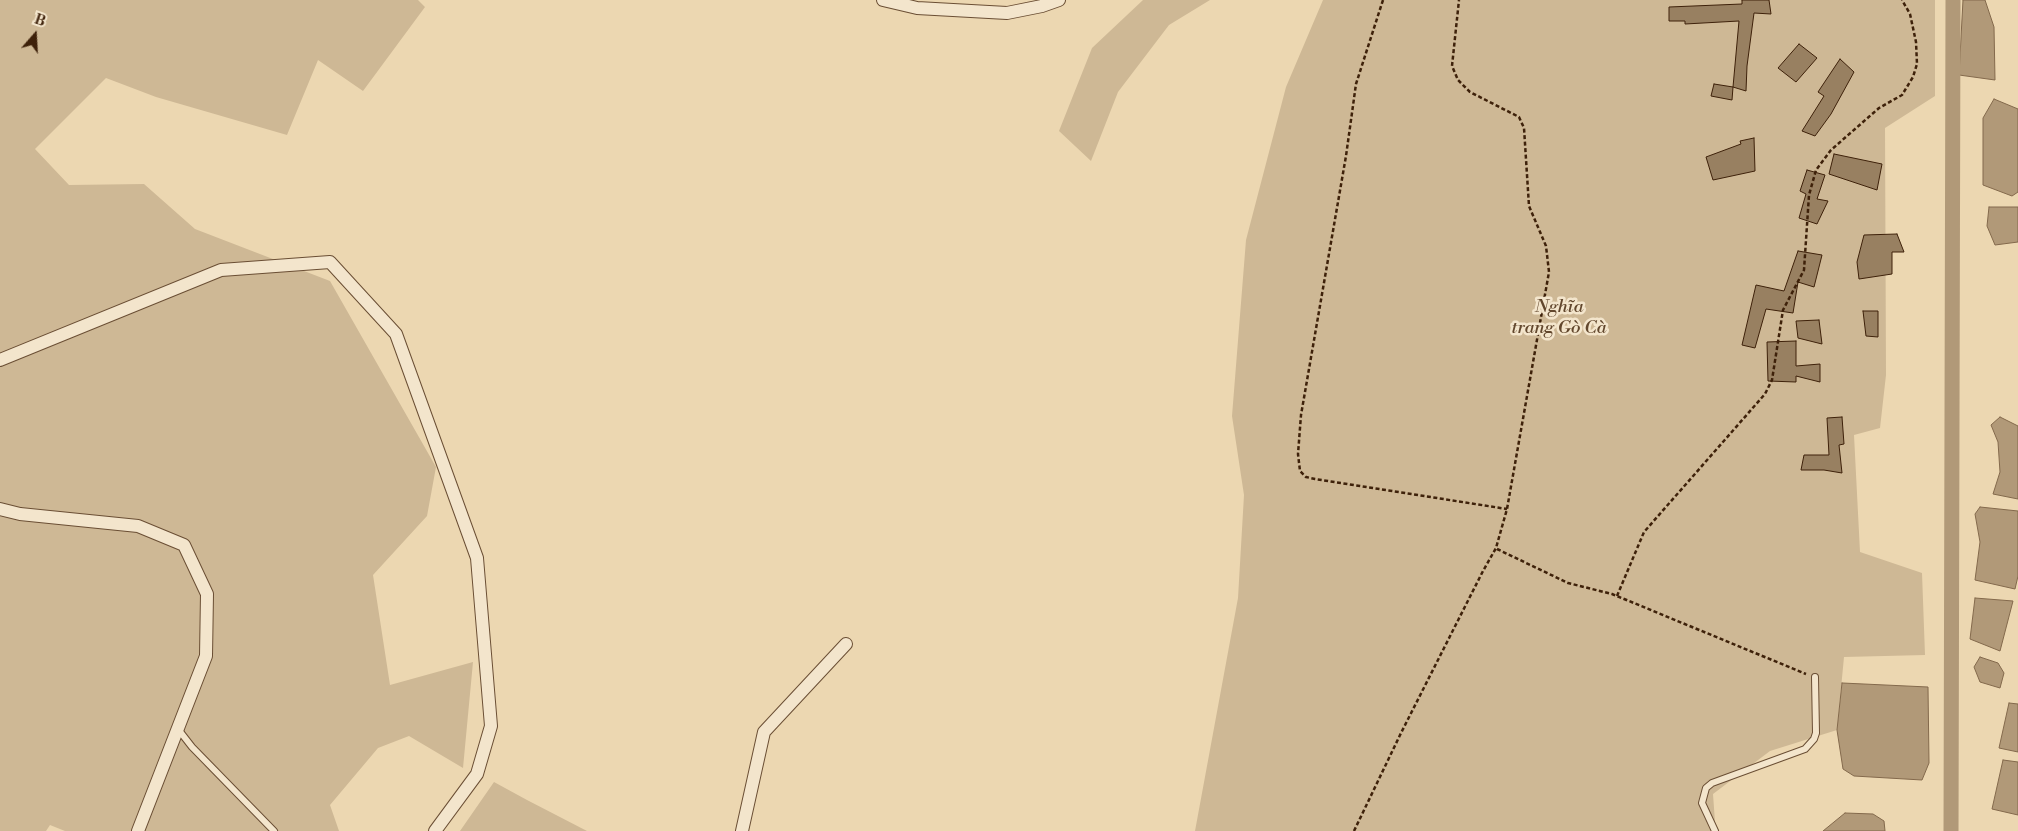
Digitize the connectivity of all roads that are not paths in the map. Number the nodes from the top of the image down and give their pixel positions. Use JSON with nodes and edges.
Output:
{"nodes":[{"id":1,"x":883,"y":0,"type":"edge"},
{"id":2,"x":1059,"y":0,"type":"edge"},
{"id":3,"x":0,"y":360,"type":"edge"},
{"id":4,"x":0,"y":509,"type":"edge"},
{"id":5,"x":846,"y":644,"type":"dead end"},
{"id":6,"x":1815,"y":677,"type":"road end"},
{"id":7,"x":178,"y":729,"type":"junction"},
{"id":8,"x":138,"y":831,"type":"edge"},
{"id":9,"x":274,"y":831,"type":"edge"},
{"id":10,"x":435,"y":831,"type":"edge"},
{"id":11,"x":742,"y":831,"type":"edge"},
{"id":12,"x":1715,"y":831,"type":"edge"}],
"edges":[{"from":1,"to":2,"type":"street"},
{"from":3,"to":10,"type":"street"},
{"from":4,"to":7,"type":"street"},
{"from":5,"to":11,"type":"street"},
{"from":6,"to":12,"type":"lane"},
{"from":7,"to":8,"type":"street"},
{"from":7,"to":9,"type":"lane"}]}
